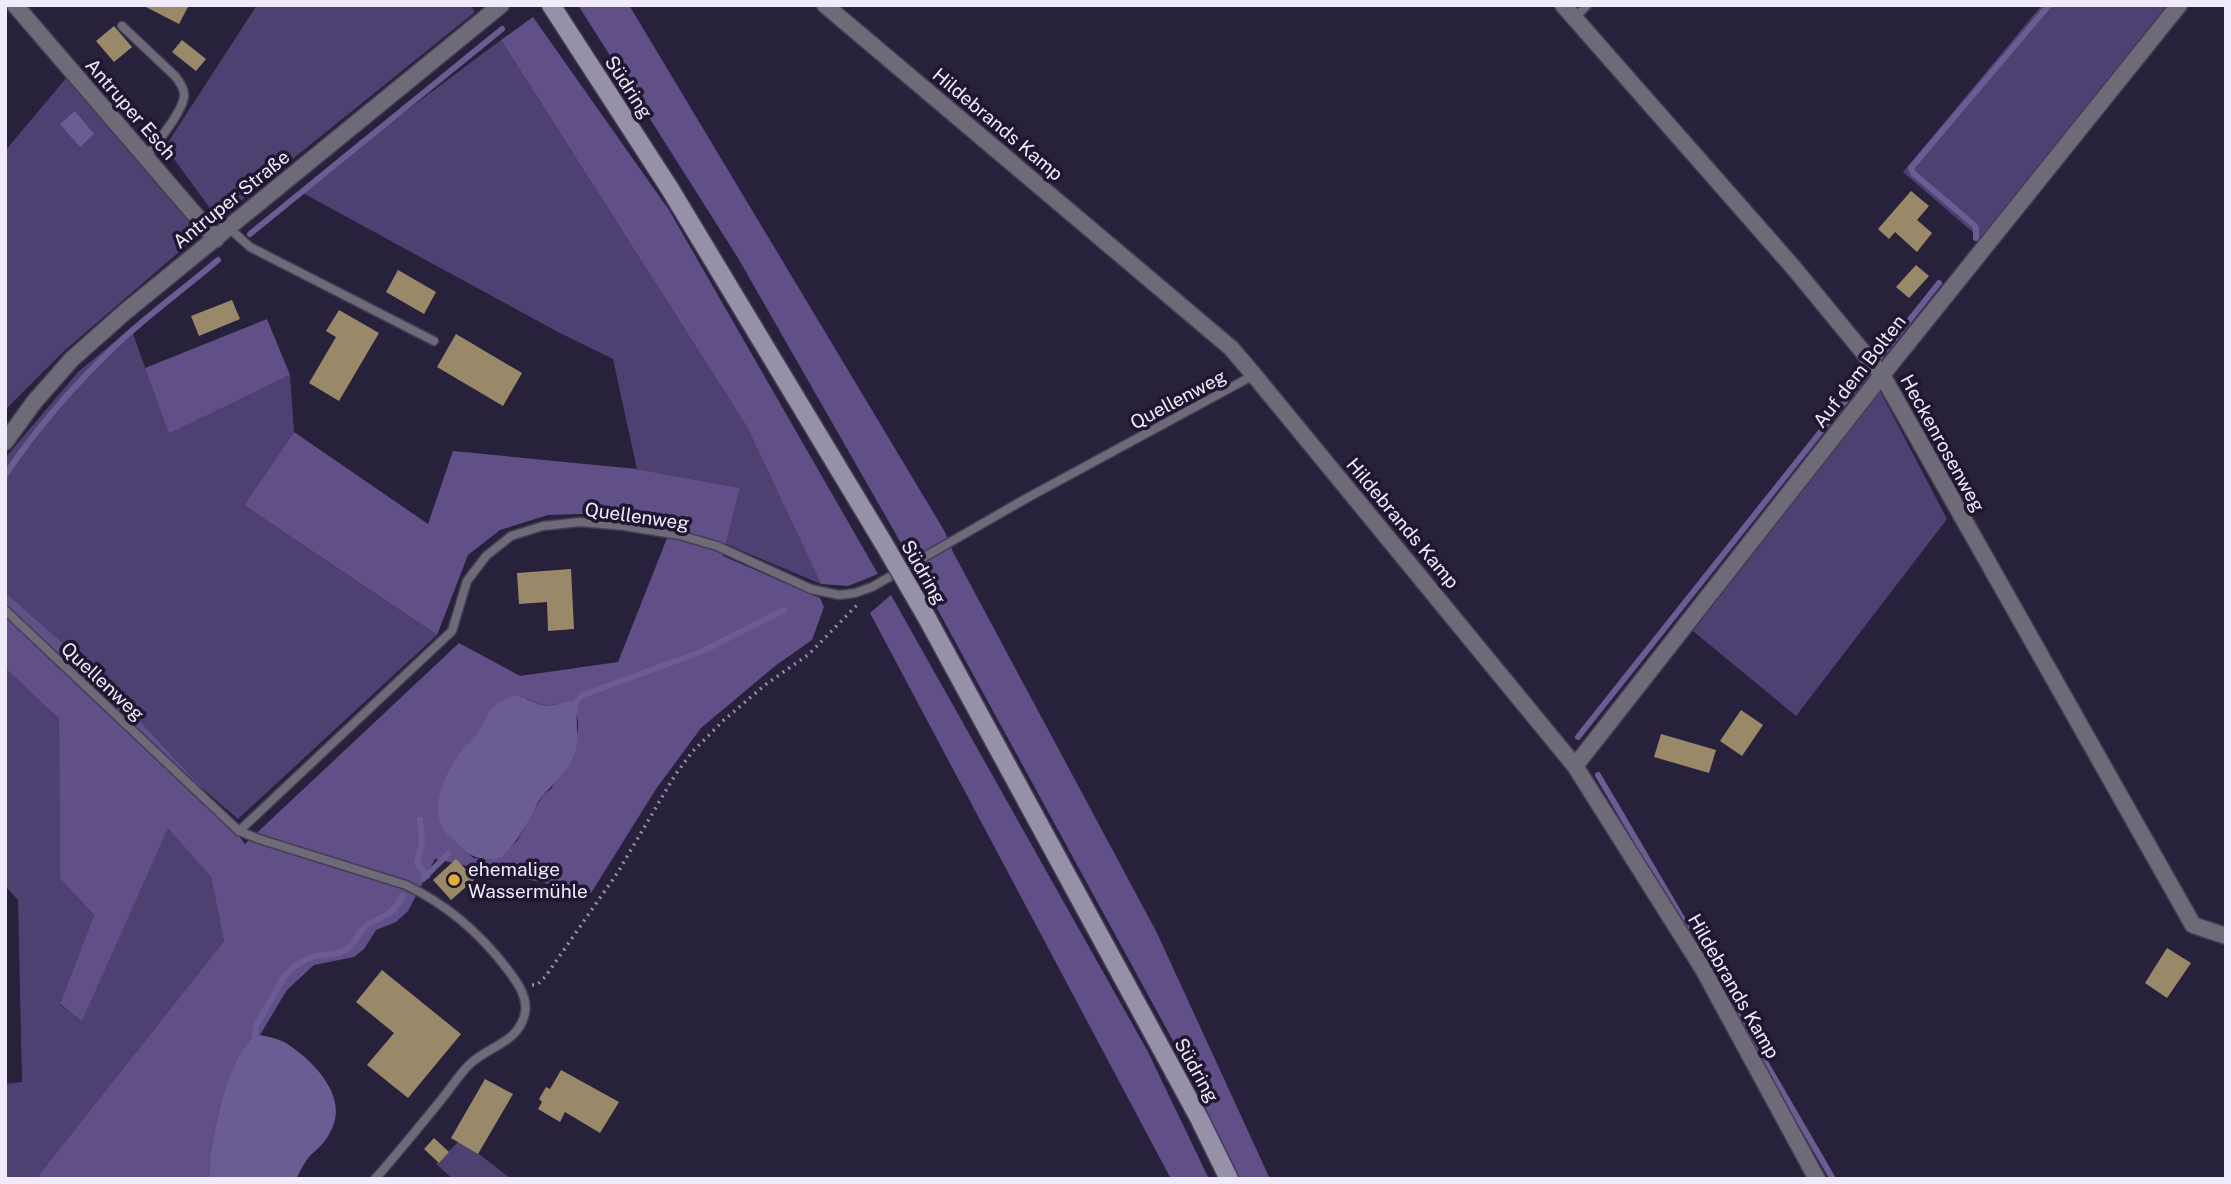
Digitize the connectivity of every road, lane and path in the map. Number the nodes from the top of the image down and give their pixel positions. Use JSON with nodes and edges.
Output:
{"nodes":[{"id":1,"x":15,"y":5,"type":"edge"},
{"id":2,"x":501,"y":5,"type":"edge"},
{"id":3,"x":825,"y":5,"type":"edge"},
{"id":4,"x":1563,"y":5,"type":"edge"},
{"id":5,"x":1587,"y":5,"type":"edge"},
{"id":6,"x":2179,"y":5,"type":"edge"},
{"id":7,"x":554,"y":9,"type":"edge"},
{"id":8,"x":1575,"y":18,"type":"junction"},
{"id":9,"x":122,"y":26,"type":"dead end"},
{"id":10,"x":146,"y":157,"type":"junction"},
{"id":11,"x":229,"y":228,"type":"junction"},
{"id":12,"x":216,"y":239,"type":"junction"},
{"id":13,"x":434,"y":341,"type":"dead end"},
{"id":14,"x":1254,"y":375,"type":"junction"},
{"id":15,"x":1882,"y":375,"type":"junction"},
{"id":16,"x":5,"y":442,"type":"edge"},
{"id":17,"x":872,"y":587,"type":"junction"},
{"id":18,"x":5,"y":610,"type":"edge"},
{"id":19,"x":1575,"y":766,"type":"junction"},
{"id":20,"x":239,"y":831,"type":"junction"},
{"id":21,"x":2226,"y":936,"type":"edge"},
{"id":22,"x":519,"y":985,"type":"junction"},
{"id":23,"x":375,"y":1179,"type":"edge"},
{"id":24,"x":1229,"y":1179,"type":"edge"},
{"id":25,"x":1816,"y":1179,"type":"edge"}],
"edges":[{"from":1,"to":10,"type":"street","name":"Antruper Esch"},
{"from":2,"to":11,"type":"street","name":"Antruper Straße"},
{"from":3,"to":14,"type":"street","name":"Hildebrands Kamp"},
{"from":4,"to":8,"type":"street","name":"Heckenrosenweg"},
{"from":5,"to":8,"type":"lane"},
{"from":6,"to":15,"type":"street","name":"Auf dem Bolten"},
{"from":7,"to":24,"type":"main road","name":"Südring","bridge":true},
{"from":8,"to":15,"type":"street","name":"Heckenrosenweg"},
{"from":9,"to":10,"type":"lane"},
{"from":10,"to":12,"type":"street","name":"Antruper Esch"},
{"from":11,"to":12,"type":"street","name":"Antruper Straße"},
{"from":11,"to":13,"type":"lane"},
{"from":12,"to":16,"type":"street","name":"Antruper Straße"},
{"from":14,"to":17,"type":"lane","name":"Quellenweg"},
{"from":14,"to":19,"type":"street","name":"Hildebrands Kamp"},
{"from":15,"to":19,"type":"street","name":"Auf dem Bolten"},
{"from":15,"to":21,"type":"street","name":"Heckenrosenweg"},
{"from":17,"to":20,"type":"lane","name":"Quellenweg"},
{"from":17,"to":22,"type":"path"},
{"from":18,"to":20,"type":"lane","name":"Quellenweg"},
{"from":19,"to":25,"type":"street","name":"Hildebrands Kamp"},
{"from":20,"to":22,"type":"lane"},
{"from":22,"to":23,"type":"lane"}]}
